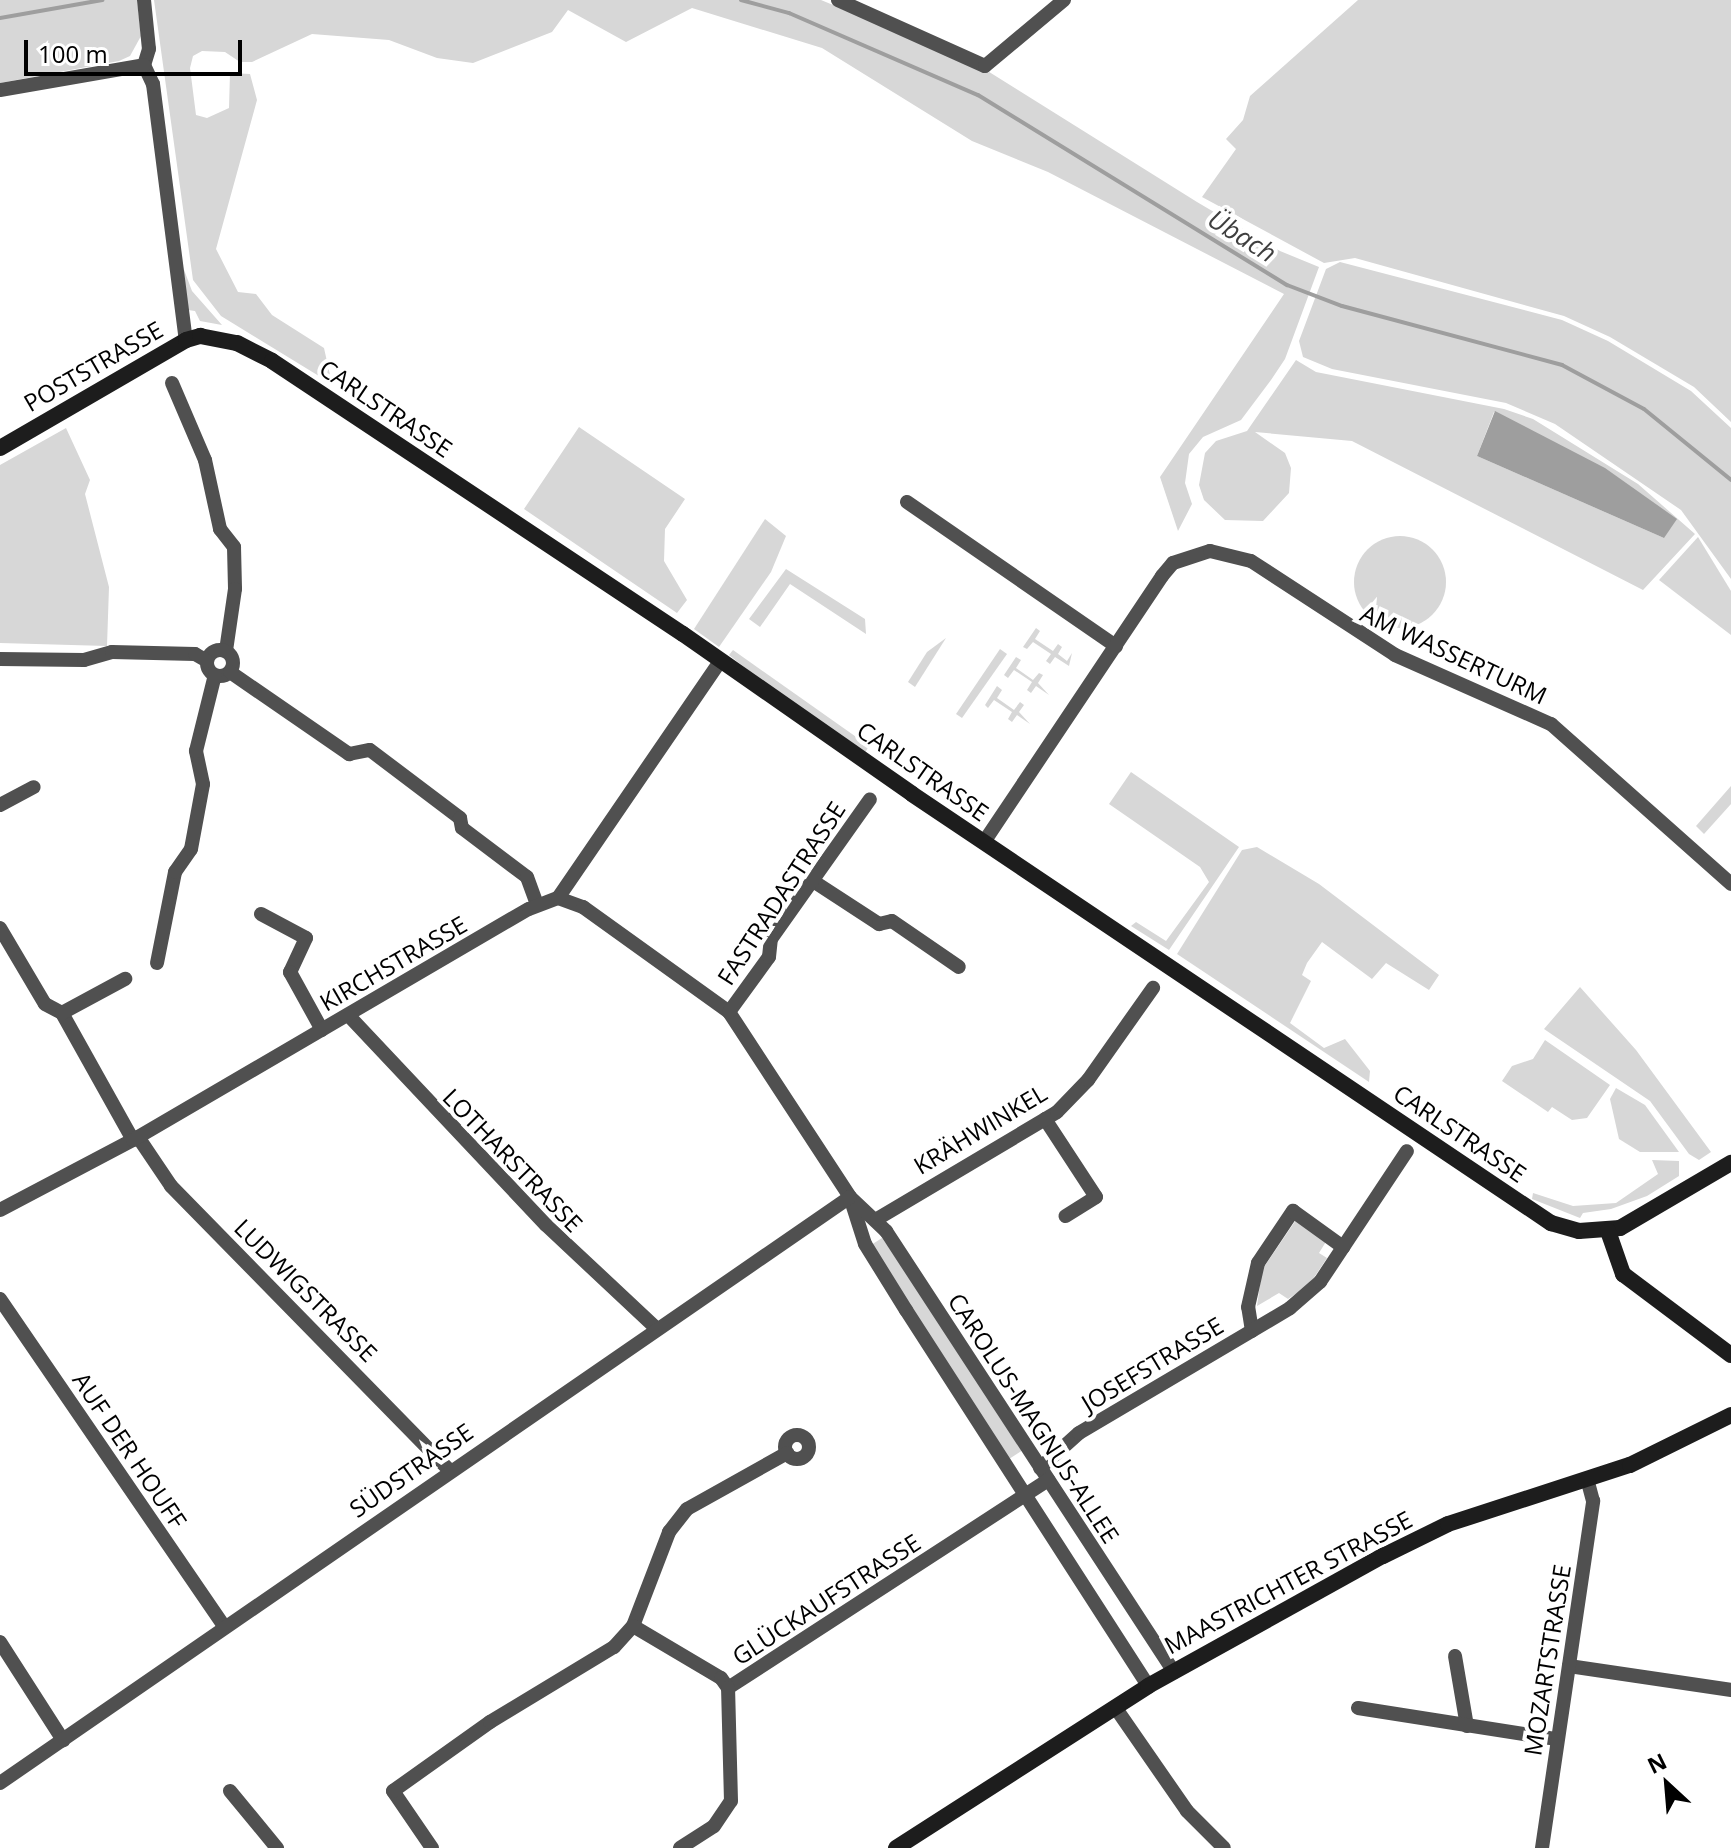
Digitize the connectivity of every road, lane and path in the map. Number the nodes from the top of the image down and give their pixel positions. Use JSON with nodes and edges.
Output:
{"nodes":[{"id":1,"x":144,"y":0,"type":"edge"},
{"id":2,"x":838,"y":0,"type":"edge"},
{"id":3,"x":1064,"y":0,"type":"edge"},
{"id":4,"x":144,"y":65,"type":"junction"},
{"id":5,"x":0,"y":90,"type":"edge"},
{"id":6,"x":214,"y":337,"type":"joint"},
{"id":7,"x":186,"y":340,"type":"junction"},
{"id":8,"x":172,"y":383,"type":"dead end"},
{"id":9,"x":0,"y":448,"type":"edge"},
{"id":10,"x":907,"y":502,"type":"dead end"},
{"id":11,"x":1116,"y":646,"type":"junction"},
{"id":12,"x":226,"y":651,"type":"junction"},
{"id":13,"x":0,"y":659,"type":"edge"},
{"id":14,"x":207,"y":661,"type":"junction"},
{"id":15,"x":720,"y":661,"type":"junction"},
{"id":16,"x":222,"y":673,"type":"junction"},
{"id":17,"x":34,"y":787,"type":"dead end"},
{"id":18,"x":870,"y":799,"type":"dead end"},
{"id":19,"x":0,"y":805,"type":"edge"},
{"id":20,"x":984,"y":842,"type":"junction"},
{"id":21,"x":813,"y":881,"type":"junction"},
{"id":22,"x":1731,"y":884,"type":"edge"},
{"id":23,"x":558,"y":898,"type":"junction"},
{"id":24,"x":537,"y":905,"type":"junction"},
{"id":25,"x":261,"y":914,"type":"dead end"},
{"id":26,"x":0,"y":928,"type":"edge"},
{"id":27,"x":157,"y":963,"type":"dead end"},
{"id":28,"x":959,"y":967,"type":"dead end"},
{"id":29,"x":125,"y":979,"type":"dead end"},
{"id":30,"x":1153,"y":988,"type":"dead end"},
{"id":31,"x":729,"y":1012,"type":"junction"},
{"id":32,"x":62,"y":1013,"type":"junction"},
{"id":33,"x":349,"y":1016,"type":"junction"},
{"id":34,"x":322,"y":1030,"type":"junction"},
{"id":35,"x":1045,"y":1119,"type":"junction"},
{"id":36,"x":136,"y":1139,"type":"junction"},
{"id":37,"x":1407,"y":1151,"type":"dead end"},
{"id":38,"x":1731,"y":1163,"type":"edge"},
{"id":39,"x":850,"y":1197,"type":"junction"},
{"id":40,"x":0,"y":1210,"type":"edge"},
{"id":41,"x":1065,"y":1216,"type":"dead end"},
{"id":42,"x":877,"y":1219,"type":"junction"},
{"id":43,"x":1608,"y":1231,"type":"junction"},
{"id":44,"x":1343,"y":1247,"type":"junction"},
{"id":45,"x":0,"y":1299,"type":"edge"},
{"id":46,"x":655,"y":1327,"type":"junction"},
{"id":47,"x":1252,"y":1331,"type":"junction"},
{"id":48,"x":1731,"y":1355,"type":"edge"},
{"id":49,"x":1731,"y":1415,"type":"edge"},
{"id":50,"x":787,"y":1453,"type":"dead end"},
{"id":51,"x":449,"y":1470,"type":"junction"},
{"id":52,"x":1044,"y":1474,"type":"junction"},
{"id":53,"x":1587,"y":1479,"type":"junction"},
{"id":54,"x":1027,"y":1494,"type":"junction"},
{"id":55,"x":223,"y":1625,"type":"junction"},
{"id":56,"x":633,"y":1626,"type":"junction"},
{"id":57,"x":0,"y":1642,"type":"edge"},
{"id":58,"x":1455,"y":1656,"type":"dead end"},
{"id":59,"x":1569,"y":1666,"type":"junction"},
{"id":60,"x":1174,"y":1672,"type":"junction"},
{"id":61,"x":1148,"y":1686,"type":"junction"},
{"id":62,"x":728,"y":1688,"type":"junction"},
{"id":63,"x":1731,"y":1690,"type":"edge"},
{"id":64,"x":1115,"y":1707,"type":"junction"},
{"id":65,"x":1358,"y":1708,"type":"dead end"},
{"id":66,"x":1467,"y":1726,"type":"junction"},
{"id":67,"x":1557,"y":1739,"type":"junction"},
{"id":68,"x":63,"y":1740,"type":"junction"},
{"id":69,"x":0,"y":1783,"type":"edge"},
{"id":70,"x":230,"y":1791,"type":"dead end"},
{"id":71,"x":918,"y":1842,"type":"edge"},
{"id":72,"x":277,"y":1848,"type":"edge"},
{"id":73,"x":432,"y":1848,"type":"edge"},
{"id":74,"x":680,"y":1848,"type":"edge"},
{"id":75,"x":896,"y":1848,"type":"edge"},
{"id":76,"x":1224,"y":1848,"type":"edge"},
{"id":77,"x":1542,"y":1848,"type":"edge"}],
"edges":[{"from":1,"to":4,"type":"street"},
{"from":2,"to":3,"type":"street"},
{"from":4,"to":5,"type":"street"},
{"from":4,"to":7,"type":"street"},
{"from":6,"to":7,"type":"main road","name":"POSTSTRASSE"},
{"from":6,"to":15,"type":"main road","name":"CARLSTRASSE"},
{"from":7,"to":9,"type":"main road","name":"POSTSTRASSE"},
{"from":8,"to":12,"type":"street"},
{"from":10,"to":11,"type":"street"},
{"from":11,"to":20,"type":"street","name":"AM WASSERTURM"},
{"from":11,"to":22,"type":"street","name":"AM WASSERTURM"},
{"from":12,"to":14,"type":"street"},
{"from":12,"to":16,"type":"street"},
{"from":13,"to":14,"type":"street"},
{"from":14,"to":16,"type":"street"},
{"from":15,"to":20,"type":"main road","name":"CARLSTRASSE"},
{"from":15,"to":23,"type":"street"},
{"from":16,"to":24,"type":"street"},
{"from":16,"to":27,"type":"street"},
{"from":17,"to":19,"type":"street"},
{"from":18,"to":21,"type":"street","name":"FASTRADASTRASSE"},
{"from":20,"to":43,"type":"main road","name":"CARLSTRASSE"},
{"from":21,"to":28,"type":"street"},
{"from":21,"to":31,"type":"street","name":"FASTRADASTRASSE"},
{"from":23,"to":24,"type":"street","name":"KIRCHSTRASSE"},
{"from":23,"to":31,"type":"street","name":"CAROLUS-MAGNUS-ALLEE"},
{"from":24,"to":33,"type":"street","name":"KIRCHSTRASSE"},
{"from":25,"to":34,"type":"street"},
{"from":26,"to":32,"type":"street","name":"LUDWIGSTRASSE"},
{"from":29,"to":32,"type":"street"},
{"from":30,"to":35,"type":"street","name":"KRÄHWINKEL"},
{"from":31,"to":39,"type":"street","name":"CAROLUS-MAGNUS-ALLEE"},
{"from":32,"to":36,"type":"street","name":"LUDWIGSTRASSE"},
{"from":33,"to":34,"type":"street","name":"KIRCHSTRASSE"},
{"from":33,"to":46,"type":"street","name":"LOTHARSTRASSE"},
{"from":34,"to":36,"type":"street","name":"KIRCHSTRASSE"},
{"from":35,"to":41,"type":"street"},
{"from":35,"to":42,"type":"street","name":"KRÄHWINKEL"},
{"from":36,"to":40,"type":"street","name":"KIRCHSTRASSE"},
{"from":36,"to":51,"type":"street","name":"LUDWIGSTRASSE"},
{"from":37,"to":44,"type":"street","name":"JOSEFSTRASSE"},
{"from":38,"to":43,"type":"main road"},
{"from":39,"to":42,"type":"street","name":"CAROLUS-MAGNUS-ALLEE"},
{"from":39,"to":46,"type":"street","name":"SÜDSTRASSE"},
{"from":39,"to":54,"type":"street","name":"CAROLUS-MAGNUS-ALLEE"},
{"from":42,"to":52,"type":"street","name":"CAROLUS-MAGNUS-ALLEE"},
{"from":43,"to":48,"type":"main road"},
{"from":44,"to":47,"type":"street","name":"JOSEFSTRASSE"},
{"from":44,"to":47,"type":"street","name":"JOSEFSTRASSE"},
{"from":45,"to":55,"type":"street","name":"AUF DER HOUFF"},
{"from":46,"to":51,"type":"street","name":"SÜDSTRASSE"},
{"from":47,"to":52,"type":"street","name":"JOSEFSTRASSE"},
{"from":49,"to":53,"type":"main road","name":"MAASTRICHTER STRASSE"},
{"from":50,"to":56,"type":"street"},
{"from":51,"to":55,"type":"street","name":"SÜDSTRASSE"},
{"from":52,"to":54,"type":"street","name":"GLÜCKAUFSTRASSE"},
{"from":52,"to":60,"type":"street","name":"CAROLUS-MAGNUS-ALLEE"},
{"from":53,"to":59,"type":"street","name":"MOZARTSTRASSE"},
{"from":53,"to":60,"type":"main road","name":"MAASTRICHTER STRASSE"},
{"from":54,"to":61,"type":"street","name":"CAROLUS-MAGNUS-ALLEE"},
{"from":54,"to":62,"type":"street","name":"GLÜCKAUFSTRASSE"},
{"from":55,"to":68,"type":"street","name":"SÜDSTRASSE"},
{"from":56,"to":62,"type":"street","name":"GLÜCKAUFSTRASSE"},
{"from":56,"to":73,"type":"street"},
{"from":57,"to":68,"type":"street"},
{"from":58,"to":66,"type":"street"},
{"from":59,"to":63,"type":"street"},
{"from":59,"to":67,"type":"street","name":"MOZARTSTRASSE"},
{"from":60,"to":61,"type":"main road","name":"MAASTRICHTER STRASSE"},
{"from":61,"to":64,"type":"main road","name":"MAASTRICHTER STRASSE"},
{"from":62,"to":74,"type":"street"},
{"from":64,"to":71,"type":"main road","name":"MAASTRICHTER STRASSE"},
{"from":64,"to":76,"type":"street"},
{"from":65,"to":66,"type":"street"},
{"from":66,"to":67,"type":"street"},
{"from":67,"to":77,"type":"street","name":"MOZARTSTRASSE"},
{"from":68,"to":69,"type":"street","name":"SÜDSTRASSE"},
{"from":70,"to":72,"type":"street"},
{"from":71,"to":75,"type":"main road","name":"MAASTRICHTER STRASSE"}]}
